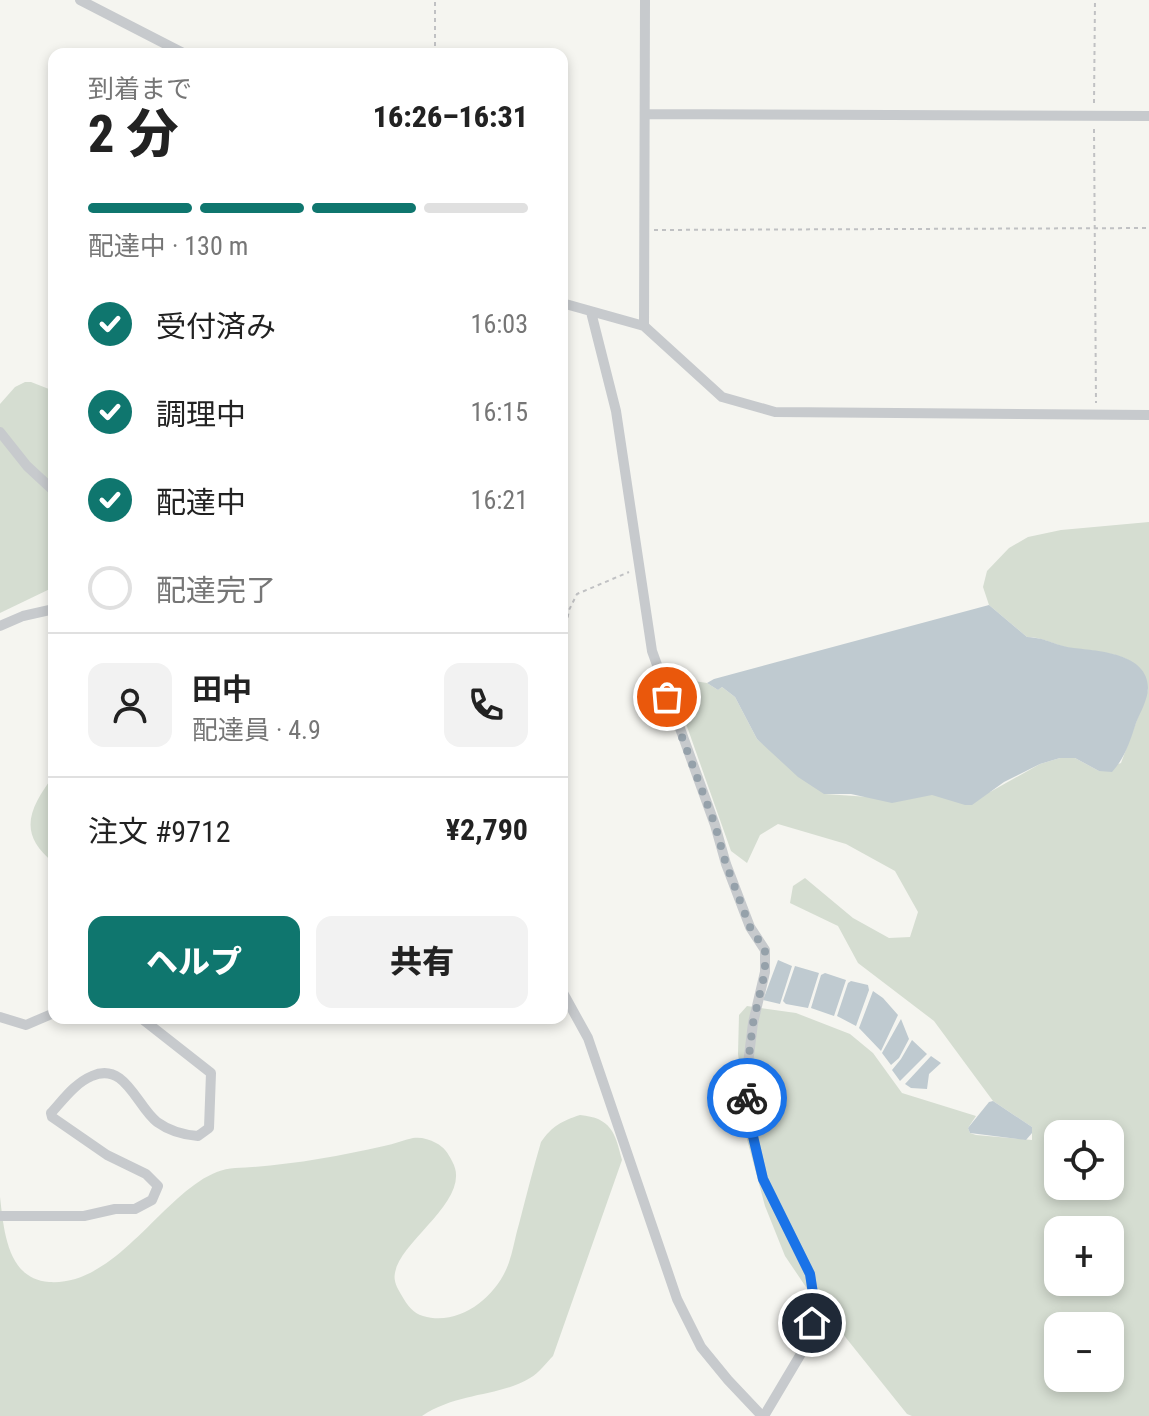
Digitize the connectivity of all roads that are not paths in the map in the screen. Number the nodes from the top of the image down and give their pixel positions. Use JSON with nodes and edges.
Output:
{"nodes":[{"id":1,"x":80,"y":0,"type":"edge"},
{"id":2,"x":645,"y":0,"type":"edge"},
{"id":3,"x":173,"y":48,"type":"edge"},
{"id":4,"x":645,"y":114,"type":"junction"},
{"id":5,"x":1149,"y":116,"type":"edge"},
{"id":6,"x":568,"y":305,"type":"edge"},
{"id":7,"x":591,"y":312,"type":"junction"},
{"id":8,"x":644,"y":326,"type":"junction"},
{"id":9,"x":1149,"y":415,"type":"edge"},
{"id":10,"x":0,"y":432,"type":"edge"},
{"id":11,"x":48,"y":485,"type":"edge"},
{"id":12,"x":48,"y":610,"type":"edge"},
{"id":13,"x":0,"y":626,"type":"edge"},
{"id":14,"x":568,"y":1002,"type":"edge"},
{"id":15,"x":48,"y":1016,"type":"edge"},
{"id":16,"x":0,"y":1017,"type":"edge"},
{"id":17,"x":149,"y":1024,"type":"edge"},
{"id":18,"x":1,"y":1216,"type":"edge"},
{"id":19,"x":763,"y":1416,"type":"edge"}],
"edges":[{"from":1,"to":3,"type":"street"},
{"from":2,"to":4,"type":"street"},
{"from":4,"to":5,"type":"street"},
{"from":4,"to":8,"type":"street"},
{"from":6,"to":7,"type":"street"},
{"from":7,"to":8,"type":"street"},
{"from":7,"to":19,"type":"street"},
{"from":8,"to":9,"type":"street"},
{"from":10,"to":11,"type":"street"},
{"from":12,"to":13,"type":"street"},
{"from":14,"to":19,"type":"street"},
{"from":15,"to":16,"type":"street"},
{"from":17,"to":18,"type":"street"}]}
